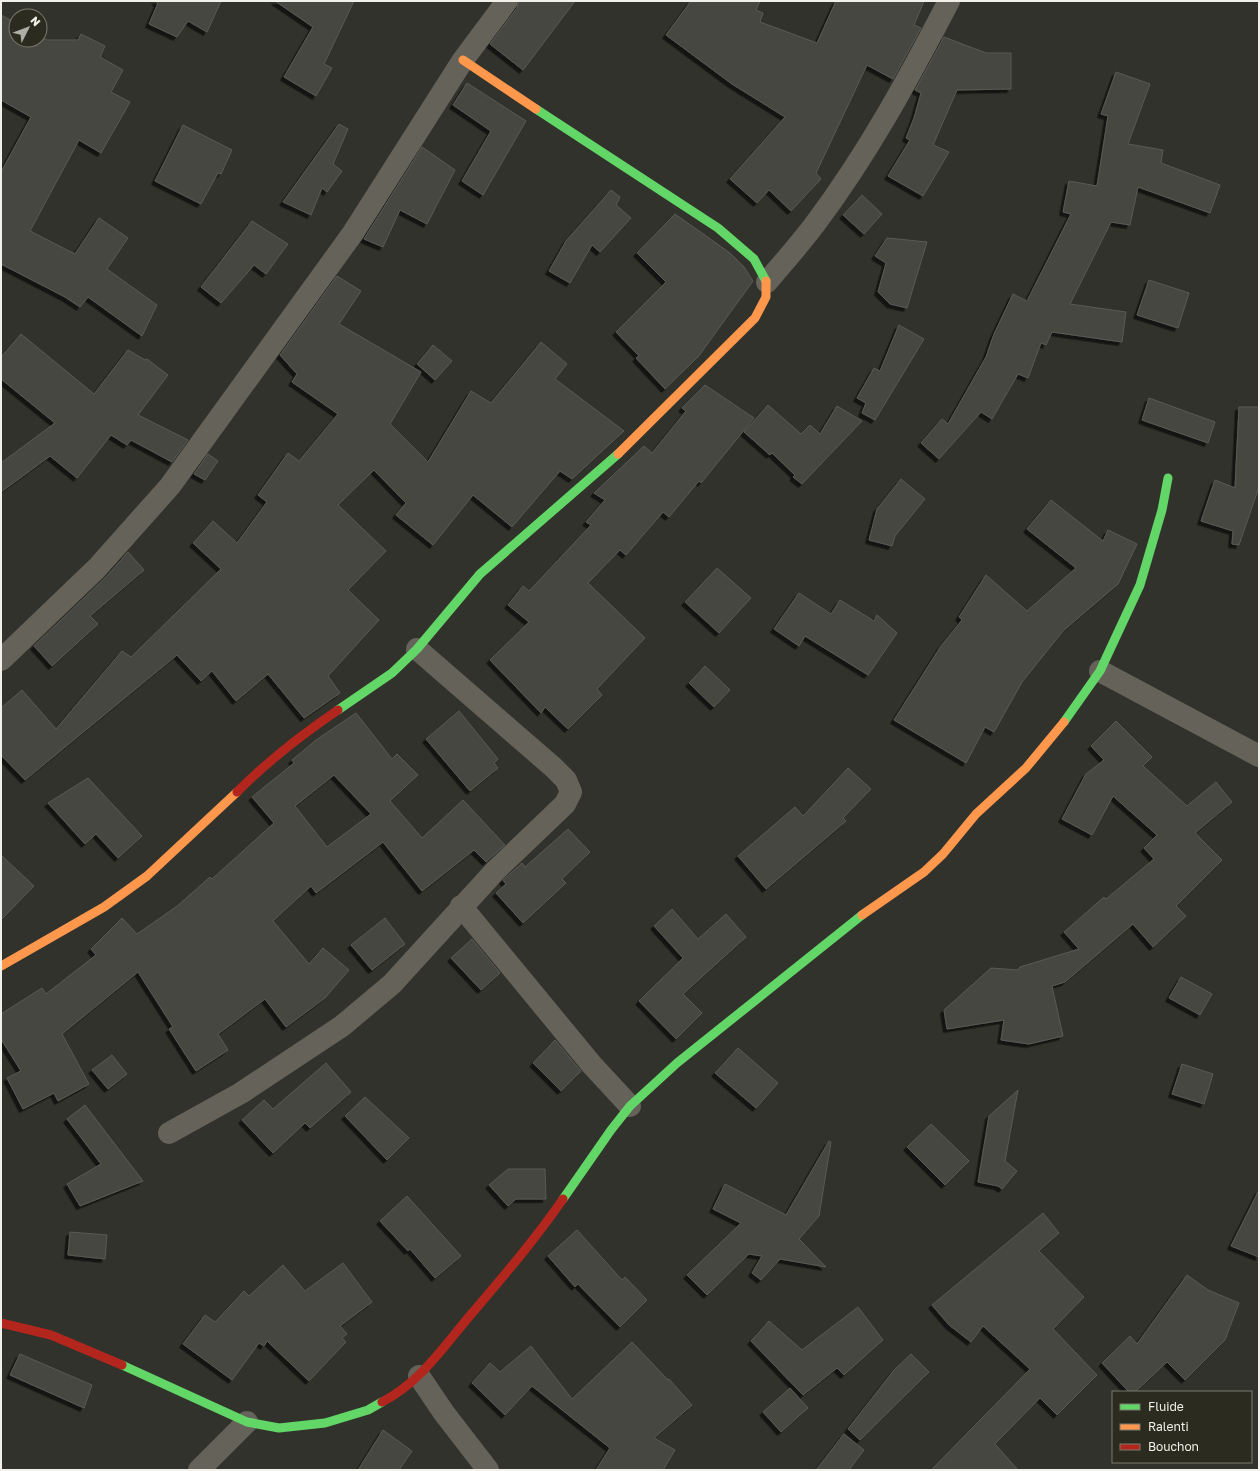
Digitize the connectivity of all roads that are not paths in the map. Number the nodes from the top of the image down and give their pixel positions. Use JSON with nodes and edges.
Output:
{"nodes":[{"id":1,"x":507,"y":1,"type":"edge"},
{"id":2,"x":949,"y":1,"type":"edge"},
{"id":3,"x":463,"y":60,"type":"junction"},
{"id":4,"x":766,"y":282,"type":"junction"},
{"id":5,"x":1168,"y":478,"type":"dead end"},
{"id":6,"x":417,"y":649,"type":"junction"},
{"id":7,"x":1,"y":660,"type":"edge"},
{"id":8,"x":1100,"y":671,"type":"junction"},
{"id":9,"x":1259,"y":756,"type":"edge"},
{"id":10,"x":461,"y":906,"type":"junction"},
{"id":11,"x":1,"y":966,"type":"edge"},
{"id":12,"x":630,"y":1106,"type":"junction"},
{"id":13,"x":169,"y":1133,"type":"dead end"},
{"id":14,"x":1,"y":1323,"type":"edge"},
{"id":15,"x":419,"y":1376,"type":"junction"},
{"id":16,"x":247,"y":1422,"type":"junction"},
{"id":17,"x":199,"y":1470,"type":"edge"},
{"id":18,"x":488,"y":1470,"type":"edge"}],
"edges":[{"from":1,"to":3,"type":"street"},
{"from":2,"to":4,"type":"street"},
{"from":3,"to":4,"type":"street"},
{"from":3,"to":7,"type":"street"},
{"from":4,"to":6,"type":"street"},
{"from":5,"to":8,"type":"street"},
{"from":6,"to":10,"type":"street"},
{"from":6,"to":11,"type":"street"},
{"from":8,"to":9,"type":"street"},
{"from":8,"to":12,"type":"street"},
{"from":10,"to":12,"type":"street"},
{"from":10,"to":13,"type":"street"},
{"from":12,"to":15,"type":"street"},
{"from":14,"to":16,"type":"street"},
{"from":15,"to":16,"type":"street"},
{"from":15,"to":18,"type":"street"},
{"from":16,"to":17,"type":"street"}]}
